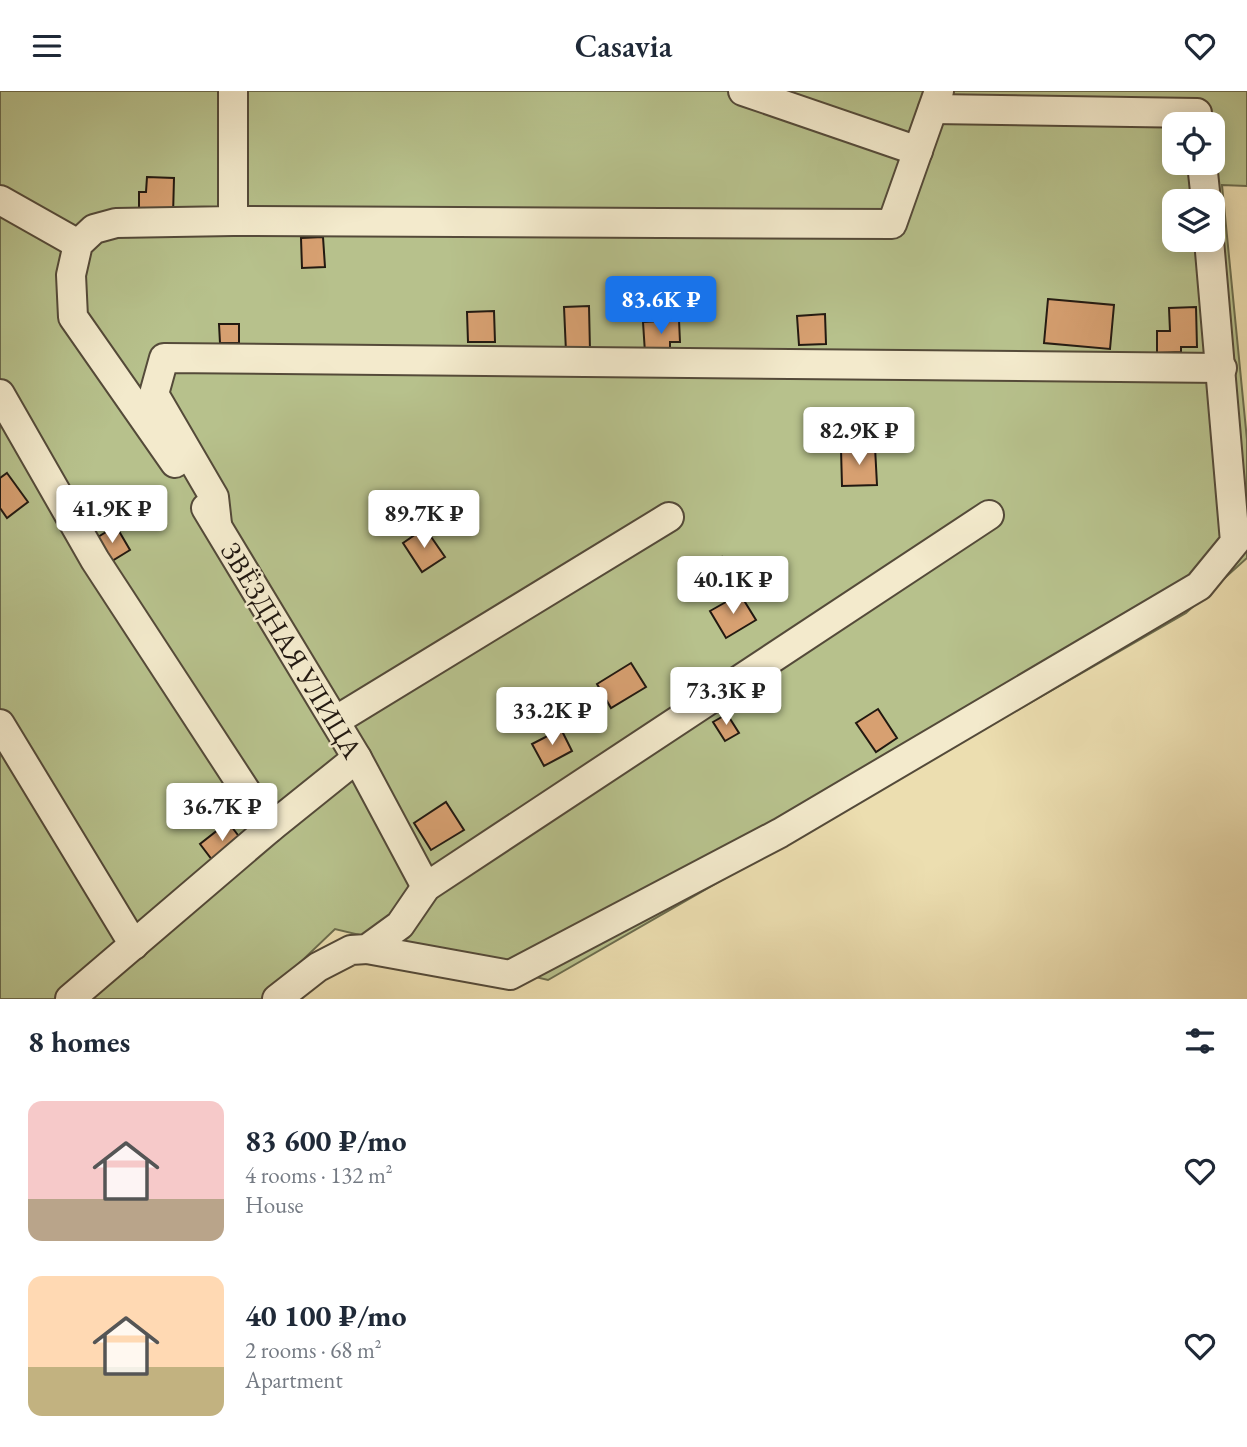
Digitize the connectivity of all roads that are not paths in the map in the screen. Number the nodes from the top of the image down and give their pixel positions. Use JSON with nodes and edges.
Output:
{"nodes":[{"id":1,"x":233,"y":91,"type":"edge"},
{"id":2,"x":743,"y":91,"type":"edge"},
{"id":3,"x":936,"y":100,"type":"edge"},
{"id":4,"x":1177,"y":112,"type":"edge"},
{"id":5,"x":918,"y":151,"type":"junction"},
{"id":6,"x":0,"y":200,"type":"edge"},
{"id":7,"x":233,"y":221,"type":"junction"},
{"id":8,"x":78,"y":244,"type":"junction"},
{"id":9,"x":1210,"y":252,"type":"edge"},
{"id":10,"x":1222,"y":368,"type":"junction"},
{"id":11,"x":0,"y":394,"type":"edge"},
{"id":12,"x":989,"y":515,"type":"dead end"},
{"id":13,"x":669,"y":517,"type":"dead end"},
{"id":14,"x":217,"y":524,"type":"junction"},
{"id":15,"x":334,"y":720,"type":"junction"},
{"id":16,"x":0,"y":724,"type":"edge"},
{"id":17,"x":357,"y":758,"type":"junction"},
{"id":18,"x":270,"y":828,"type":"junction"},
{"id":19,"x":426,"y":887,"type":"junction"},
{"id":20,"x":134,"y":945,"type":"junction"},
{"id":21,"x":367,"y":949,"type":"junction"},
{"id":22,"x":510,"y":987,"type":"edge"},
{"id":23,"x":70,"y":999,"type":"edge"},
{"id":24,"x":277,"y":999,"type":"edge"}],
"edges":[{"from":1,"to":7,"type":"lane"},
{"from":2,"to":5,"type":"lane"},
{"from":3,"to":4,"type":"lane"},
{"from":3,"to":5,"type":"lane"},
{"from":5,"to":7,"type":"lane"},
{"from":6,"to":8,"type":"lane"},
{"from":7,"to":8,"type":"lane"},
{"from":8,"to":14,"type":"lane","name":"ЗВЁЗДНАЯ УЛИЦА"},
{"from":9,"to":10,"type":"lane"},
{"from":10,"to":14,"type":"lane"},
{"from":10,"to":22,"type":"lane"},
{"from":11,"to":18,"type":"lane"},
{"from":12,"to":19,"type":"lane"},
{"from":13,"to":15,"type":"lane"},
{"from":14,"to":15,"type":"lane","name":"ЗВЁЗДНАЯ УЛИЦА"},
{"from":15,"to":17,"type":"lane","name":"ЗВЁЗДНАЯ УЛИЦА"},
{"from":16,"to":20,"type":"lane"},
{"from":17,"to":18,"type":"lane"},
{"from":17,"to":19,"type":"lane","name":"ЗВЁЗДНАЯ УЛИЦА"},
{"from":18,"to":20,"type":"lane"},
{"from":19,"to":21,"type":"lane"},
{"from":20,"to":23,"type":"lane"},
{"from":21,"to":22,"type":"lane"},
{"from":21,"to":24,"type":"lane"}]}
